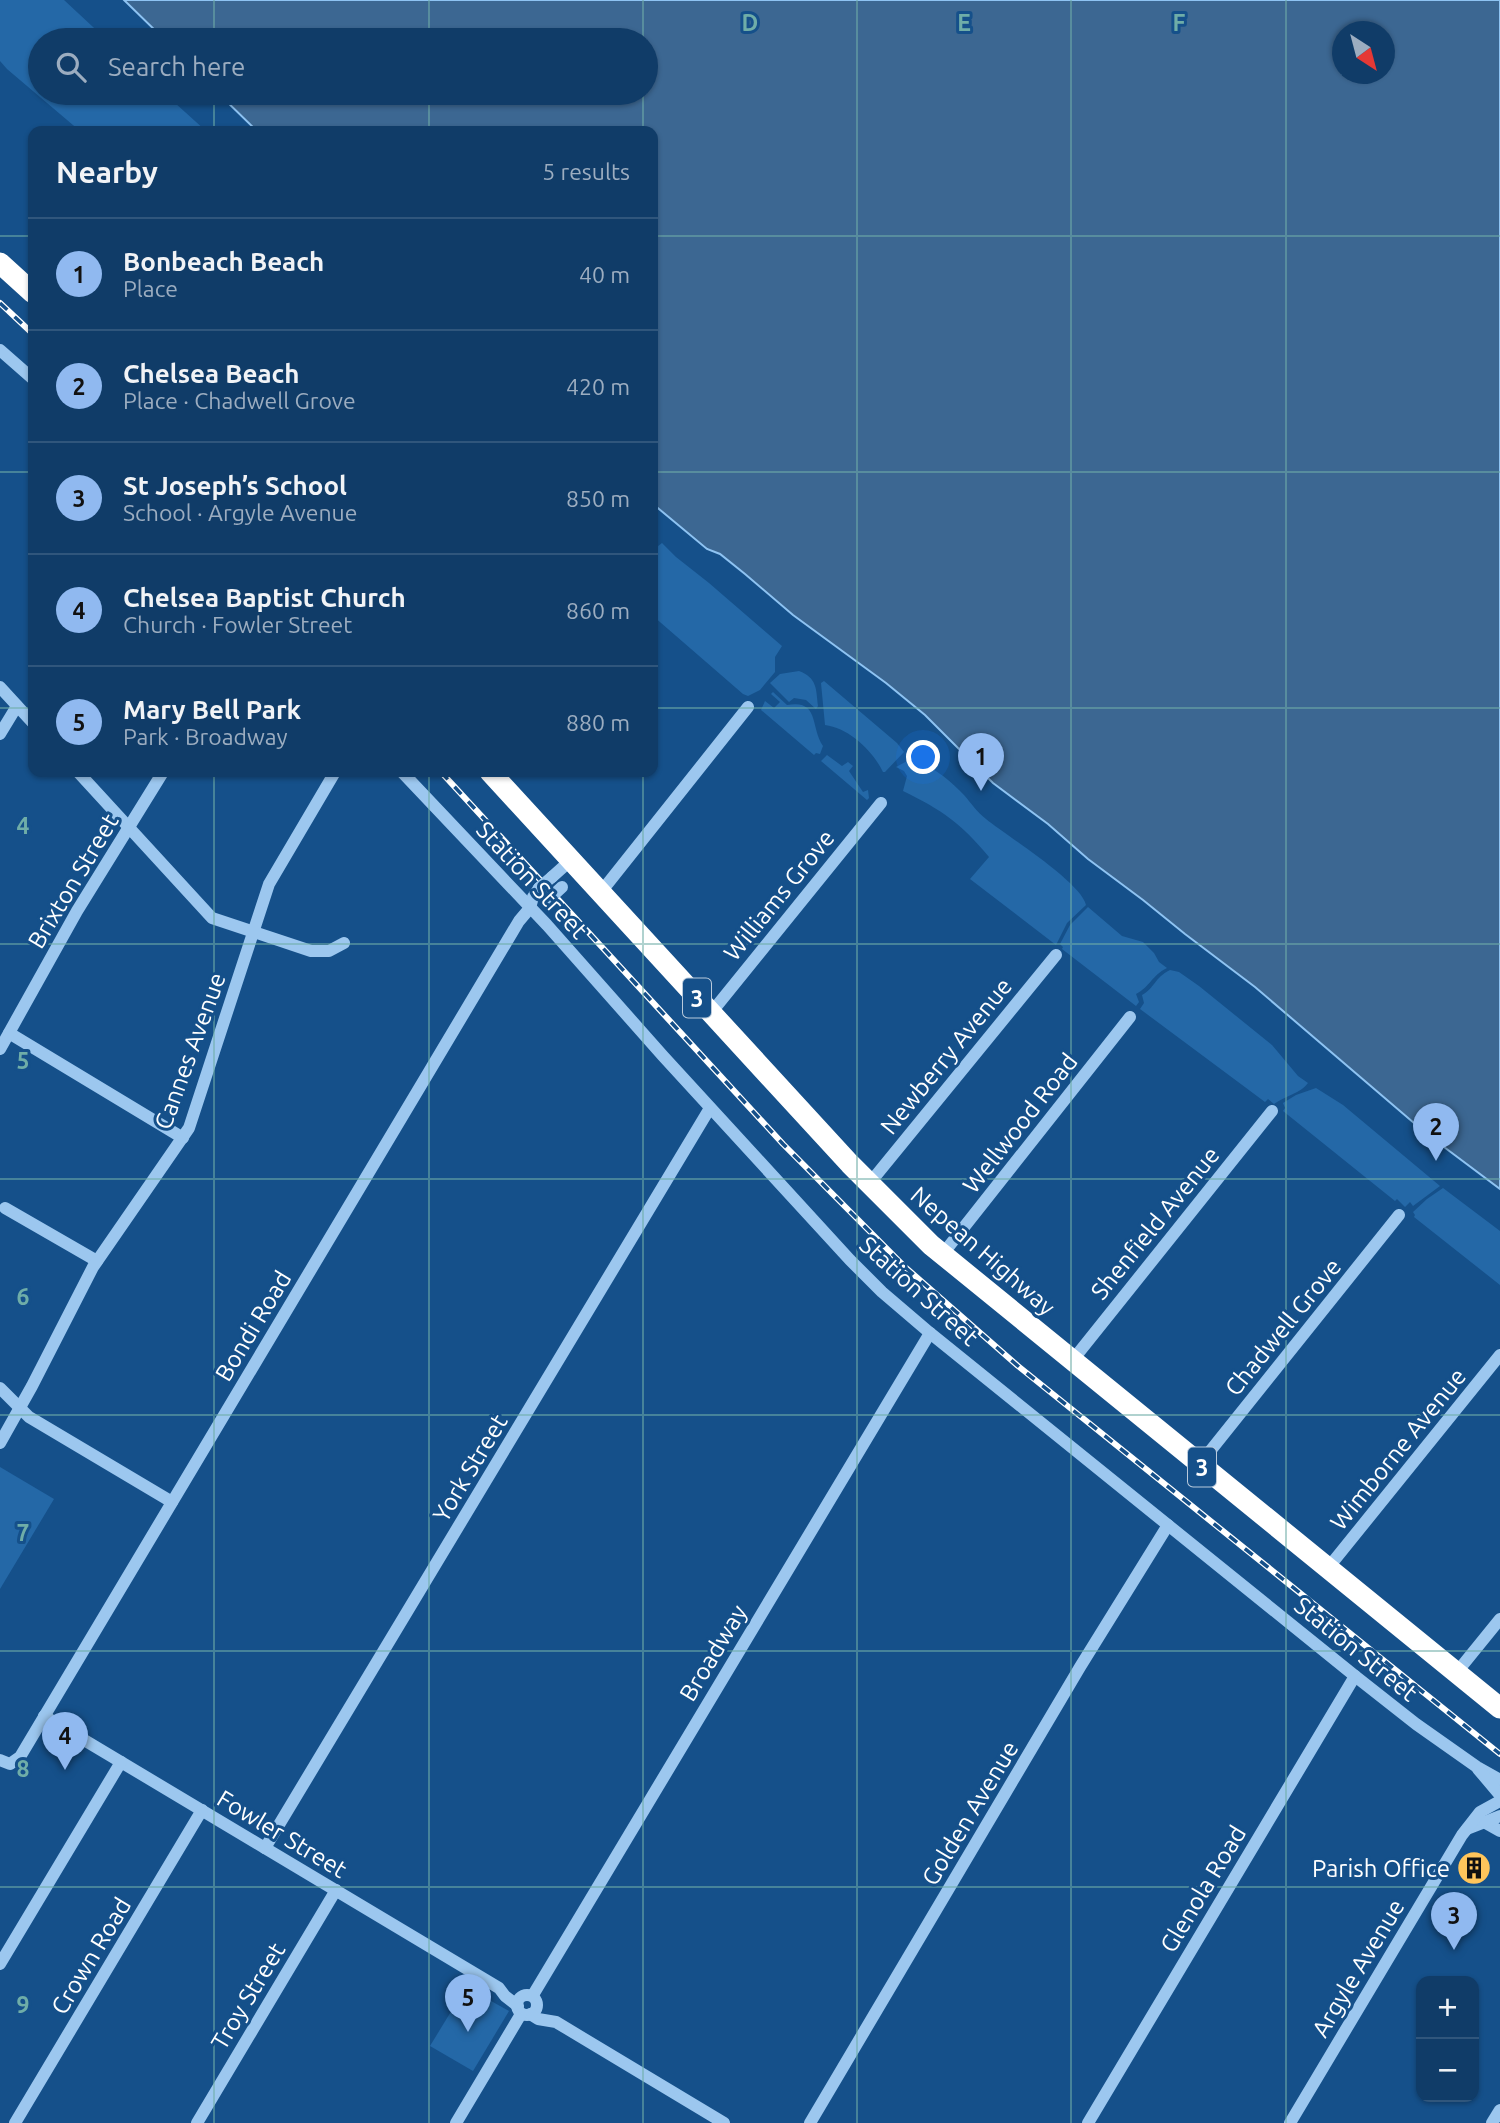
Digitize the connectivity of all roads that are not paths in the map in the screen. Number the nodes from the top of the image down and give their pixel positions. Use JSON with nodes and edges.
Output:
{"nodes":[{"id":1,"x":0,"y":263,"type":"edge"},
{"id":2,"x":28,"y":288,"type":"edge"},
{"id":3,"x":0,"y":350,"type":"edge"},
{"id":4,"x":28,"y":375,"type":"edge"},
{"id":5,"x":0,"y":687,"type":"edge"},
{"id":6,"x":17,"y":706,"type":"junction"},
{"id":7,"x":748,"y":707,"type":"dead end"},
{"id":8,"x":28,"y":718,"type":"edge"},
{"id":9,"x":0,"y":734,"type":"edge"},
{"id":10,"x":83,"y":777,"type":"edge"},
{"id":11,"x":160,"y":777,"type":"edge"},
{"id":12,"x":332,"y":777,"type":"edge"},
{"id":13,"x":407,"y":777,"type":"edge"},
{"id":14,"x":495,"y":777,"type":"edge"},
{"id":15,"x":881,"y":803,"type":"dead end"},
{"id":16,"x":129,"y":828,"type":"junction"},
{"id":17,"x":576,"y":865,"type":"junction"},
{"id":18,"x":601,"y":892,"type":"junction"},
{"id":19,"x":530,"y":908,"type":"junction"},
{"id":20,"x":254,"y":932,"type":"junction"},
{"id":21,"x":344,"y":943,"type":"dead end"},
{"id":22,"x":1056,"y":955,"type":"dead end"},
{"id":23,"x":710,"y":1013,"type":"junction"},
{"id":24,"x":1130,"y":1017,"type":"dead end"},
{"id":25,"x":9,"y":1033,"type":"junction"},
{"id":26,"x":0,"y":1049,"type":"edge"},
{"id":27,"x":710,"y":1108,"type":"junction"},
{"id":28,"x":1272,"y":1111,"type":"dead end"},
{"id":29,"x":183,"y":1138,"type":"junction"},
{"id":30,"x":869,"y":1184,"type":"junction"},
{"id":31,"x":5,"y":1208,"type":"dead end"},
{"id":32,"x":1399,"y":1215,"type":"dead end"},
{"id":33,"x":942,"y":1255,"type":"junction"},
{"id":34,"x":97,"y":1261,"type":"junction"},
{"id":35,"x":929,"y":1333,"type":"junction"},
{"id":36,"x":1500,"y":1355,"type":"edge"},
{"id":37,"x":1072,"y":1362,"type":"junction"},
{"id":38,"x":0,"y":1388,"type":"edge"},
{"id":39,"x":20,"y":1408,"type":"junction"},
{"id":40,"x":0,"y":1443,"type":"edge"},
{"id":41,"x":1199,"y":1465,"type":"junction"},
{"id":42,"x":172,"y":1502,"type":"junction"},
{"id":43,"x":1168,"y":1525,"type":"junction"},
{"id":44,"x":1328,"y":1568,"type":"junction"},
{"id":45,"x":1500,"y":1619,"type":"edge"},
{"id":46,"x":1457,"y":1672,"type":"junction"},
{"id":47,"x":1355,"y":1676,"type":"junction"},
{"id":48,"x":1500,"y":1708,"type":"edge"},
{"id":49,"x":44,"y":1716,"type":"junction"},
{"id":50,"x":6,"y":1762,"type":"edge"},
{"id":51,"x":121,"y":1762,"type":"junction"},
{"id":52,"x":1477,"y":1767,"type":"junction"},
{"id":53,"x":1500,"y":1780,"type":"edge"},
{"id":54,"x":1500,"y":1795,"type":"edge"},
{"id":55,"x":1500,"y":1801,"type":"edge"},
{"id":56,"x":202,"y":1810,"type":"junction"},
{"id":57,"x":1500,"y":1816,"type":"edge"},
{"id":58,"x":1484,"y":1822,"type":"junction"},
{"id":59,"x":1500,"y":1831,"type":"edge"},
{"id":60,"x":1462,"y":1835,"type":"junction"},
{"id":61,"x":265,"y":1848,"type":"junction"},
{"id":62,"x":335,"y":1890,"type":"junction"},
{"id":63,"x":0,"y":1964,"type":"edge"},
{"id":64,"x":527,"y":2005,"type":"junction"},
{"id":65,"x":1500,"y":2110,"type":"edge"},
{"id":66,"x":15,"y":2123,"type":"edge"},
{"id":67,"x":197,"y":2123,"type":"edge"},
{"id":68,"x":456,"y":2123,"type":"edge"},
{"id":69,"x":724,"y":2123,"type":"edge"},
{"id":70,"x":810,"y":2123,"type":"edge"},
{"id":71,"x":1088,"y":2123,"type":"edge"},
{"id":72,"x":1290,"y":2123,"type":"edge"},
{"id":73,"x":1492,"y":2123,"type":"edge"}],
"edges":[{"from":1,"to":2,"type":"highway"},
{"from":3,"to":4,"type":"street"},
{"from":5,"to":6,"type":"street"},
{"from":6,"to":8,"type":"street"},
{"from":6,"to":9,"type":"street"},
{"from":7,"to":18,"type":"street"},
{"from":10,"to":16,"type":"street"},
{"from":11,"to":16,"type":"street","name":"Brixton Street"},
{"from":12,"to":20,"type":"street","name":"Cannes Avenue"},
{"from":13,"to":19,"type":"street","name":"Station Street"},
{"from":14,"to":17,"type":"highway","name":"Nepean Highway","number":"3"},
{"from":15,"to":23,"type":"street","name":"Williams Grove"},
{"from":16,"to":20,"type":"street"},
{"from":16,"to":25,"type":"street","name":"Brixton Street"},
{"from":17,"to":18,"type":"highway","name":"Nepean Highway","number":"3"},
{"from":17,"to":19,"type":"street","bridge":true},
{"from":17,"to":19,"type":"street","name":"Bondi Road","bridge":true},
{"from":18,"to":23,"type":"highway","name":"Nepean Highway","number":"3"},
{"from":19,"to":27,"type":"street","name":"Station Street"},
{"from":19,"to":42,"type":"street","name":"Bondi Road"},
{"from":20,"to":21,"type":"street"},
{"from":20,"to":29,"type":"street","name":"Cannes Avenue"},
{"from":22,"to":30,"type":"street","name":"Newberry Avenue"},
{"from":23,"to":30,"type":"highway","name":"Nepean Highway","number":"3"},
{"from":24,"to":33,"type":"street","name":"Wellwood Road"},
{"from":25,"to":26,"type":"street","name":"Brixton Street"},
{"from":25,"to":29,"type":"street"},
{"from":27,"to":35,"type":"street","name":"Station Street"},
{"from":27,"to":61,"type":"street","name":"York Street"},
{"from":28,"to":37,"type":"street","name":"Shenfield Avenue"},
{"from":29,"to":34,"type":"street","name":"Cannes Avenue"},
{"from":30,"to":33,"type":"highway","name":"Nepean Highway","number":"3"},
{"from":31,"to":34,"type":"street"},
{"from":32,"to":41,"type":"street","name":"Chadwell Grove"},
{"from":33,"to":37,"type":"highway","name":"Nepean Highway","number":"3"},
{"from":34,"to":39,"type":"street","name":"Cannes Avenue"},
{"from":35,"to":43,"type":"street","name":"Station Street"},
{"from":35,"to":64,"type":"street","name":"Broadway"},
{"from":36,"to":44,"type":"street","name":"Wimborne Avenue"},
{"from":37,"to":41,"type":"highway","name":"Nepean Highway","number":"3"},
{"from":38,"to":39,"type":"street"},
{"from":39,"to":40,"type":"street","name":"Cannes Avenue"},
{"from":39,"to":42,"type":"street"},
{"from":41,"to":44,"type":"highway","name":"Nepean Highway","number":"3"},
{"from":42,"to":49,"type":"street","name":"Bondi Road"},
{"from":43,"to":47,"type":"street","name":"Station Street"},
{"from":43,"to":70,"type":"street","name":"Golden Avenue"},
{"from":44,"to":46,"type":"highway","name":"Nepean Highway","number":"3"},
{"from":45,"to":46,"type":"street"},
{"from":46,"to":48,"type":"highway","name":"Nepean Highway","number":"3"},
{"from":47,"to":52,"type":"street","name":"Station Street"},
{"from":47,"to":71,"type":"street","name":"Glenola Road"},
{"from":49,"to":50,"type":"street","name":"Bondi Road"},
{"from":49,"to":51,"type":"street","name":"Fowler Street"},
{"from":51,"to":56,"type":"street","name":"Fowler Street"},
{"from":51,"to":63,"type":"street"},
{"from":52,"to":53,"type":"street","name":"Station Street"},
{"from":52,"to":54,"type":"street","name":"Station Street"},
{"from":55,"to":60,"type":"street","name":"Argyle Avenue"},
{"from":56,"to":61,"type":"street","name":"Fowler Street"},
{"from":56,"to":66,"type":"street","name":"Crown Road"},
{"from":57,"to":58,"type":"street","name":"Argyle Avenue"},
{"from":58,"to":59,"type":"street"},
{"from":58,"to":60,"type":"street","name":"Argyle Avenue"},
{"from":60,"to":72,"type":"street","name":"Argyle Avenue"},
{"from":61,"to":62,"type":"street","name":"Fowler Street"},
{"from":62,"to":64,"type":"street","name":"Fowler Street"},
{"from":62,"to":67,"type":"street","name":"Troy Street"},
{"from":64,"to":68,"type":"street","name":"Broadway"},
{"from":64,"to":69,"type":"street","name":"Fowler Street"},
{"from":65,"to":73,"type":"street"}]}
